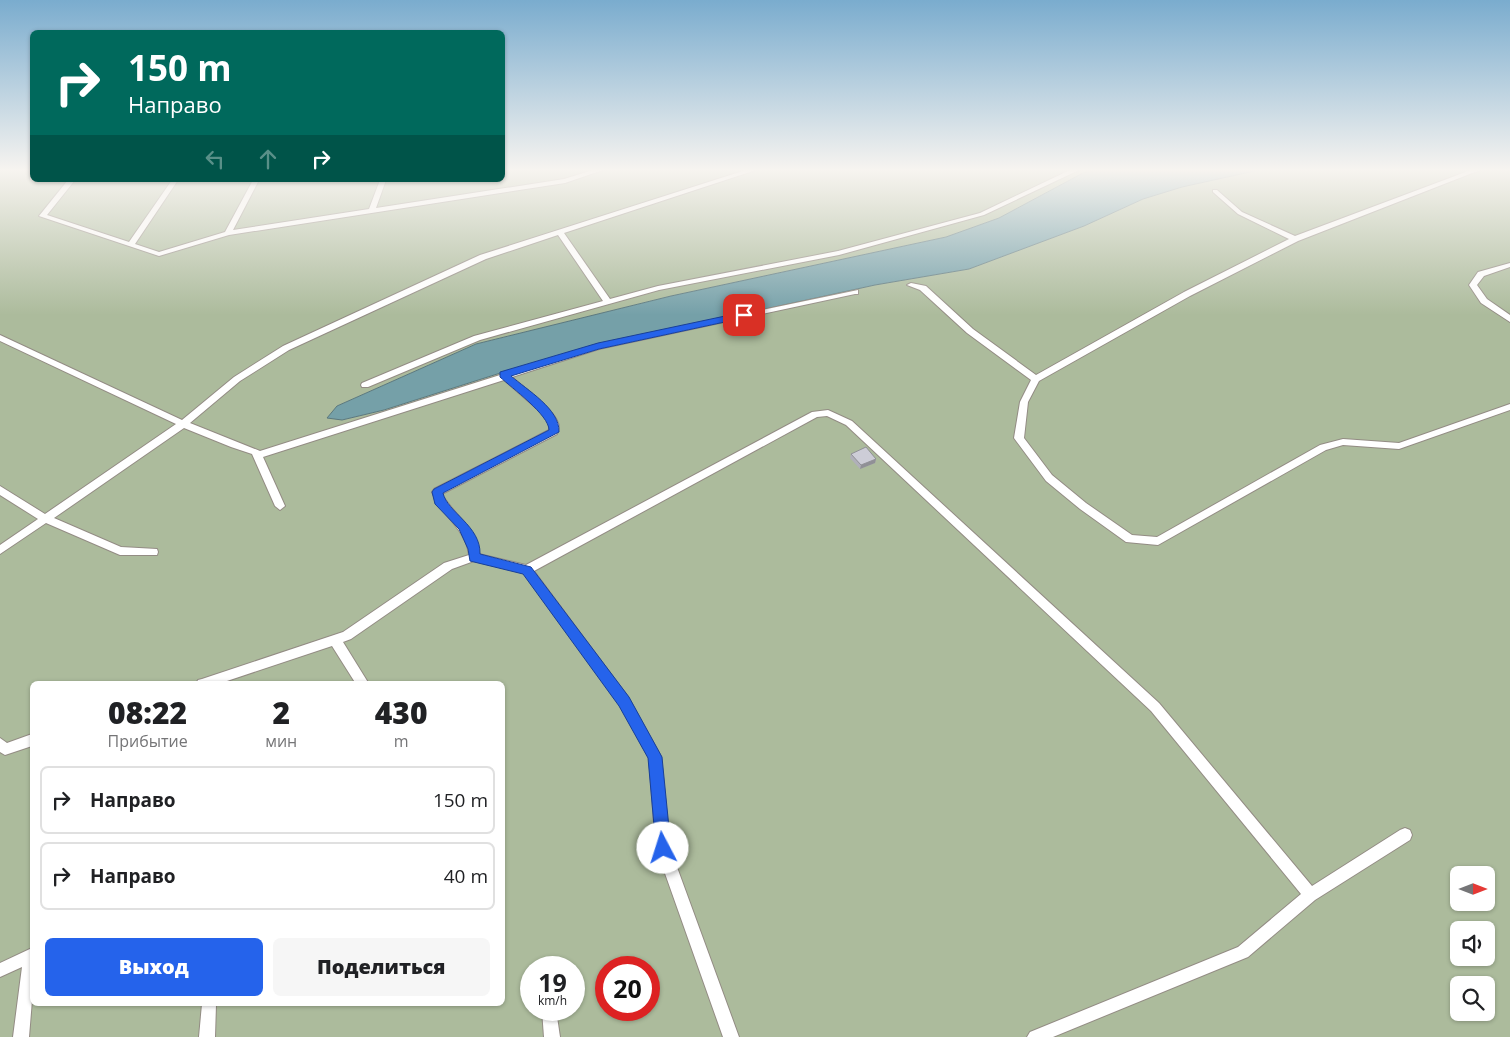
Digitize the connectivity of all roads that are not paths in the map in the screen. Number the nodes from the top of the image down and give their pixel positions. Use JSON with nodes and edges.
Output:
{"nodes":[{"id":1,"x":50,"y":218,"type":"edge"},
{"id":2,"x":149,"y":218,"type":"edge"},
{"id":3,"x":236,"y":218,"type":"edge"},
{"id":4,"x":316,"y":218,"type":"edge"},
{"id":5,"x":607,"y":218,"type":"edge"},
{"id":6,"x":966,"y":218,"type":"edge"},
{"id":7,"x":1253,"y":218,"type":"edge"},
{"id":8,"x":1349,"y":218,"type":"edge"},
{"id":9,"x":559,"y":232,"type":"junction"},
{"id":10,"x":228,"y":233,"type":"junction"},
{"id":11,"x":1295,"y":239,"type":"junction"},
{"id":12,"x":131,"y":245,"type":"junction"},
{"id":13,"x":1510,"y":265,"type":"edge"},
{"id":14,"x":911,"y":285,"type":"dead end"},
{"id":15,"x":855,"y":292,"type":"dead end"},
{"id":16,"x":608,"y":302,"type":"junction"},
{"id":17,"x":1510,"y":319,"type":"edge"},
{"id":18,"x":0,"y":338,"type":"edge"},
{"id":19,"x":504,"y":375,"type":"junction"},
{"id":20,"x":1036,"y":379,"type":"junction"},
{"id":21,"x":365,"y":385,"type":"dead end"},
{"id":22,"x":1510,"y":407,"type":"edge"},
{"id":23,"x":183,"y":424,"type":"junction"},
{"id":24,"x":258,"y":454,"type":"junction"},
{"id":25,"x":0,"y":490,"type":"edge"},
{"id":26,"x":280,"y":506,"type":"dead end"},
{"id":27,"x":46,"y":519,"type":"junction"},
{"id":28,"x":0,"y":550,"type":"edge"},
{"id":29,"x":153,"y":552,"type":"dead end"},
{"id":30,"x":474,"y":557,"type":"junction"},
{"id":31,"x":527,"y":570,"type":"junction"},
{"id":32,"x":335,"y":640,"type":"junction"},
{"id":33,"x":211,"y":681,"type":"edge"},
{"id":34,"x":361,"y":681,"type":"edge"},
{"id":35,"x":30,"y":741,"type":"edge"},
{"id":36,"x":0,"y":744,"type":"edge"},
{"id":37,"x":1404,"y":835,"type":"dead end"},
{"id":38,"x":1310,"y":895,"type":"junction"},
{"id":39,"x":30,"y":956,"type":"edge"},
{"id":40,"x":30,"y":964,"type":"edge"},
{"id":41,"x":0,"y":970,"type":"edge"},
{"id":42,"x":209,"y":1006,"type":"edge"},
{"id":43,"x":550,"y":1021,"type":"edge"},
{"id":44,"x":21,"y":1037,"type":"edge"},
{"id":45,"x":208,"y":1037,"type":"edge"},
{"id":46,"x":552,"y":1037,"type":"edge"},
{"id":47,"x":730,"y":1037,"type":"edge"},
{"id":48,"x":1035,"y":1037,"type":"edge"}],
"edges":[{"from":1,"to":12,"type":"lane"},
{"from":2,"to":12,"type":"lane"},
{"from":3,"to":10,"type":"lane"},
{"from":4,"to":10,"type":"lane"},
{"from":5,"to":9,"type":"lane"},
{"from":6,"to":16,"type":"lane"},
{"from":7,"to":11,"type":"lane"},
{"from":8,"to":11,"type":"lane"},
{"from":9,"to":16,"type":"lane"},
{"from":9,"to":23,"type":"lane"},
{"from":10,"to":12,"type":"lane"},
{"from":11,"to":20,"type":"lane"},
{"from":13,"to":17,"type":"lane"},
{"from":14,"to":20,"type":"lane"},
{"from":15,"to":19,"type":"lane"},
{"from":16,"to":21,"type":"lane"},
{"from":18,"to":23,"type":"lane"},
{"from":19,"to":24,"type":"lane"},
{"from":19,"to":30,"type":"lane"},
{"from":20,"to":22,"type":"lane"},
{"from":23,"to":24,"type":"lane"},
{"from":23,"to":27,"type":"lane"},
{"from":24,"to":26,"type":"lane"},
{"from":25,"to":27,"type":"lane"},
{"from":27,"to":28,"type":"lane"},
{"from":27,"to":29,"type":"lane"},
{"from":30,"to":31,"type":"lane"},
{"from":30,"to":32,"type":"lane"},
{"from":31,"to":38,"type":"lane"},
{"from":31,"to":47,"type":"lane"},
{"from":32,"to":33,"type":"lane"},
{"from":32,"to":34,"type":"lane"},
{"from":35,"to":36,"type":"lane"},
{"from":37,"to":38,"type":"lane"},
{"from":38,"to":48,"type":"lane"},
{"from":39,"to":41,"type":"lane"},
{"from":40,"to":44,"type":"lane"},
{"from":42,"to":45,"type":"lane"},
{"from":43,"to":46,"type":"lane"}]}
